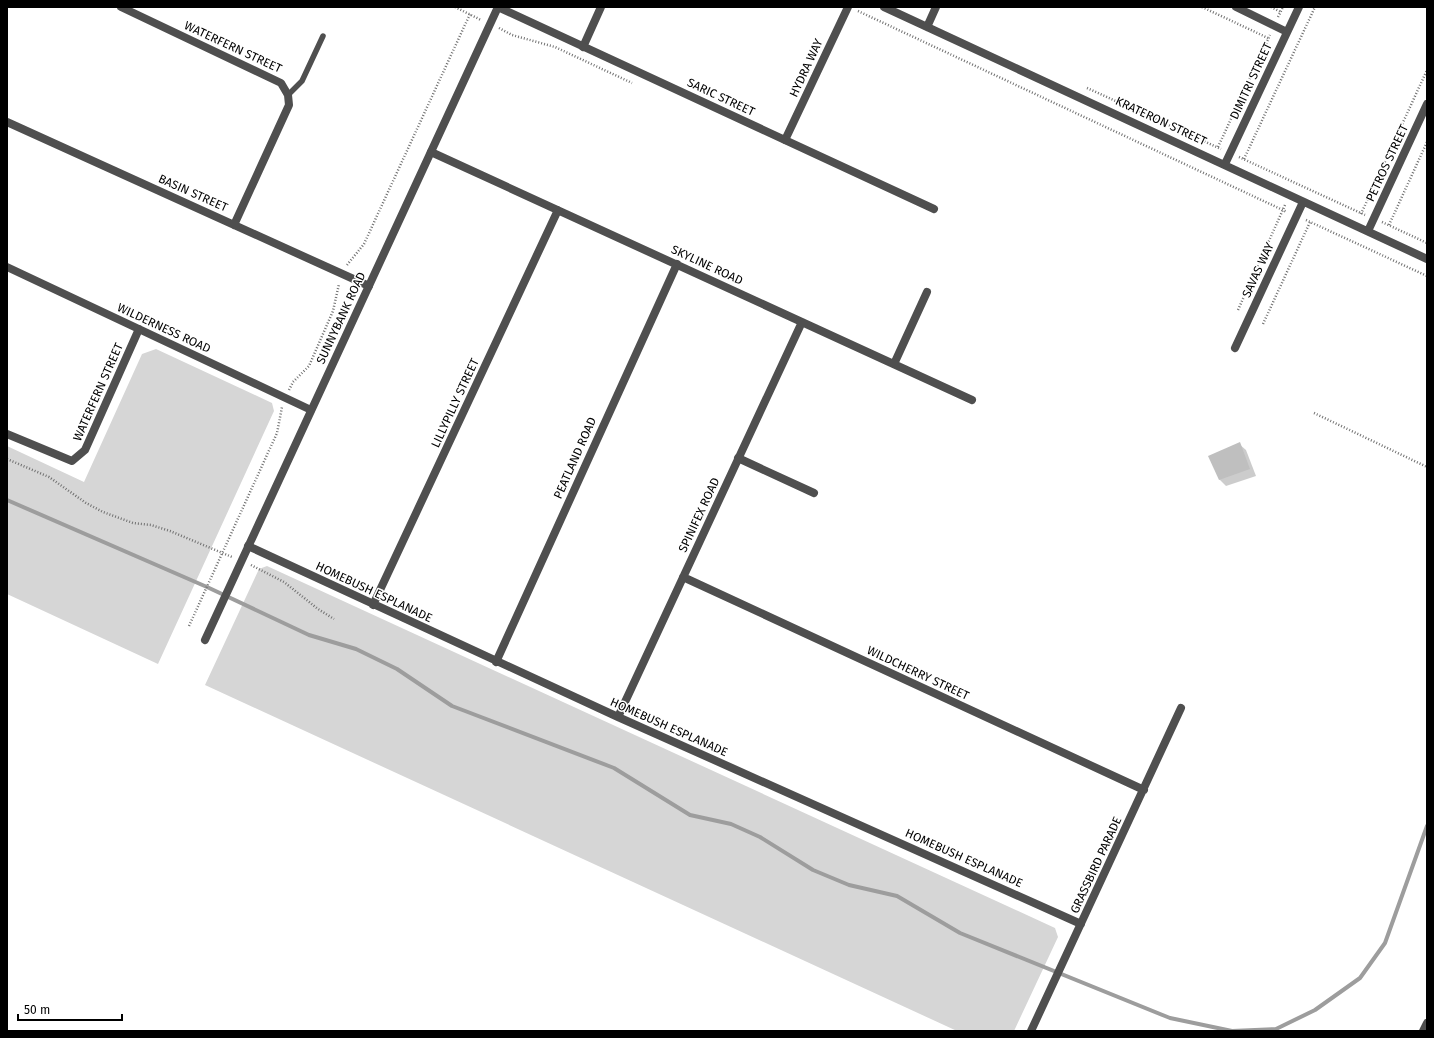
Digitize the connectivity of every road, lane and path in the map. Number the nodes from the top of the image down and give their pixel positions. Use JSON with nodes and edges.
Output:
{"nodes":[{"id":1,"x":121,"y":7,"type":"edge"},
{"id":2,"x":455,"y":7,"type":"edge"},
{"id":3,"x":498,"y":7,"type":"edge"},
{"id":4,"x":601,"y":7,"type":"edge"},
{"id":5,"x":848,"y":7,"type":"edge"},
{"id":6,"x":884,"y":7,"type":"edge"},
{"id":7,"x":936,"y":7,"type":"edge"},
{"id":8,"x":1202,"y":7,"type":"edge"},
{"id":9,"x":1236,"y":7,"type":"edge"},
{"id":10,"x":1271,"y":7,"type":"edge"},
{"id":11,"x":1283,"y":7,"type":"edge"},
{"id":12,"x":1299,"y":7,"type":"edge"},
{"id":13,"x":1315,"y":7,"type":"edge"},
{"id":14,"x":858,"y":11,"type":"dead end"},
{"id":15,"x":1281,"y":12,"type":"junction"},
{"id":16,"x":470,"y":14,"type":"junction"},
{"id":17,"x":490,"y":24,"type":"junction"},
{"id":18,"x":1274,"y":26,"type":"junction"},
{"id":19,"x":927,"y":27,"type":"junction"},
{"id":20,"x":1287,"y":32,"type":"junction"},
{"id":21,"x":323,"y":36,"type":"dead end"},
{"id":22,"x":1268,"y":38,"type":"junction"},
{"id":23,"x":583,"y":47,"type":"junction"},
{"id":24,"x":1427,"y":70,"type":"edge"},
{"id":25,"x":634,"y":84,"type":"dead end"},
{"id":26,"x":1081,"y":85,"type":"dead end"},
{"id":27,"x":288,"y":95,"type":"junction"},
{"id":28,"x":1427,"y":104,"type":"edge"},
{"id":29,"x":7,"y":122,"type":"edge"},
{"id":30,"x":785,"y":140,"type":"junction"},
{"id":31,"x":1427,"y":142,"type":"edge"},
{"id":32,"x":1218,"y":147,"type":"junction"},
{"id":33,"x":431,"y":152,"type":"junction"},
{"id":34,"x":1230,"y":153,"type":"junction"},
{"id":35,"x":1244,"y":159,"type":"junction"},
{"id":36,"x":1225,"y":164,"type":"junction"},
{"id":37,"x":1296,"y":183,"type":"junction"},
{"id":38,"x":1290,"y":195,"type":"junction"},
{"id":39,"x":1303,"y":202,"type":"junction"},
{"id":40,"x":934,"y":209,"type":"dead end"},
{"id":41,"x":558,"y":210,"type":"junction"},
{"id":42,"x":1283,"y":210,"type":"junction"},
{"id":43,"x":1362,"y":213,"type":"junction"},
{"id":44,"x":1296,"y":216,"type":"junction"},
{"id":45,"x":1374,"y":218,"type":"junction"},
{"id":46,"x":1310,"y":222,"type":"junction"},
{"id":47,"x":234,"y":225,"type":"junction"},
{"id":48,"x":1355,"y":225,"type":"junction"},
{"id":49,"x":1388,"y":225,"type":"junction"},
{"id":50,"x":1368,"y":231,"type":"junction"},
{"id":51,"x":1348,"y":240,"type":"junction"},
{"id":52,"x":1427,"y":243,"type":"edge"},
{"id":53,"x":1427,"y":258,"type":"edge"},
{"id":54,"x":677,"y":264,"type":"junction"},
{"id":55,"x":7,"y":267,"type":"edge"},
{"id":56,"x":342,"y":274,"type":"junction"},
{"id":57,"x":1427,"y":276,"type":"edge"},
{"id":58,"x":369,"y":286,"type":"junction"},
{"id":59,"x":927,"y":292,"type":"dead end"},
{"id":60,"x":1238,"y":310,"type":"dead end"},
{"id":61,"x":802,"y":322,"type":"junction"},
{"id":62,"x":1263,"y":324,"type":"dead end"},
{"id":63,"x":139,"y":329,"type":"junction"},
{"id":64,"x":1235,"y":348,"type":"dead end"},
{"id":65,"x":894,"y":364,"type":"junction"},
{"id":66,"x":285,"y":398,"type":"junction"},
{"id":67,"x":972,"y":400,"type":"dead end"},
{"id":68,"x":311,"y":410,"type":"junction"},
{"id":69,"x":1314,"y":413,"type":"dead end"},
{"id":70,"x":7,"y":434,"type":"edge"},
{"id":71,"x":738,"y":458,"type":"junction"},
{"id":72,"x":7,"y":459,"type":"edge"},
{"id":73,"x":1427,"y":467,"type":"edge"},
{"id":74,"x":814,"y":493,"type":"dead end"},
{"id":75,"x":248,"y":546,"type":"junction"},
{"id":76,"x":222,"y":553,"type":"junction"},
{"id":77,"x":242,"y":560,"type":"junction"},
{"id":78,"x":683,"y":577,"type":"junction"},
{"id":79,"x":373,"y":605,"type":"junction"},
{"id":80,"x":334,"y":619,"type":"dead end"},
{"id":81,"x":189,"y":626,"type":"dead end"},
{"id":82,"x":205,"y":640,"type":"dead end"},
{"id":83,"x":496,"y":662,"type":"junction"},
{"id":84,"x":1181,"y":708,"type":"dead end"},
{"id":85,"x":618,"y":717,"type":"junction"},
{"id":86,"x":1144,"y":790,"type":"junction"},
{"id":87,"x":1082,"y":924,"type":"junction"},
{"id":88,"x":1427,"y":1023,"type":"edge"},
{"id":89,"x":1031,"y":1031,"type":"edge"},
{"id":90,"x":1424,"y":1031,"type":"edge"}],
"edges":[{"from":1,"to":27,"type":"street","name":"WATERFERN STREET"},
{"from":2,"to":16,"type":"path"},
{"from":3,"to":17,"type":"street","name":"SUNNYBANK ROAD"},
{"from":3,"to":23,"type":"street","name":"SARIC STREET"},
{"from":4,"to":23,"type":"street"},
{"from":5,"to":30,"type":"street","name":"HYDRA WAY"},
{"from":6,"to":19,"type":"street","name":"KRATERON STREET"},
{"from":7,"to":19,"type":"street"},
{"from":8,"to":22,"type":"path"},
{"from":9,"to":18,"type":"street"},
{"from":10,"to":15,"type":"path"},
{"from":11,"to":15,"type":"path"},
{"from":12,"to":20,"type":"street","name":"DIMITRI STREET"},
{"from":13,"to":35,"type":"path"},
{"from":14,"to":42,"type":"path"},
{"from":15,"to":18,"type":"path"},
{"from":16,"to":17,"type":"path"},
{"from":16,"to":56,"type":"path"},
{"from":17,"to":25,"type":"path"},
{"from":17,"to":33,"type":"street","name":"SUNNYBANK ROAD"},
{"from":18,"to":20,"type":"street"},
{"from":18,"to":22,"type":"path"},
{"from":19,"to":36,"type":"street","name":"KRATERON STREET"},
{"from":20,"to":34,"type":"street","name":"DIMITRI STREET"},
{"from":21,"to":27,"type":"lane"},
{"from":22,"to":32,"type":"path"},
{"from":23,"to":30,"type":"street","name":"SARIC STREET"},
{"from":24,"to":43,"type":"path"},
{"from":26,"to":32,"type":"path"},
{"from":27,"to":47,"type":"street"},
{"from":28,"to":45,"type":"street","name":"PETROS STREET"},
{"from":29,"to":47,"type":"street","name":"BASIN STREET"},
{"from":30,"to":40,"type":"street","name":"SARIC STREET"},
{"from":31,"to":49,"type":"path"},
{"from":32,"to":34,"type":"path"},
{"from":33,"to":41,"type":"street","name":"SKYLINE ROAD"},
{"from":33,"to":58,"type":"street","name":"SUNNYBANK ROAD"},
{"from":34,"to":35,"type":"path"},
{"from":34,"to":36,"type":"street","name":"DIMITRI STREET"},
{"from":35,"to":37,"type":"path"},
{"from":36,"to":38,"type":"street","name":"KRATERON STREET"},
{"from":37,"to":38,"type":"path"},
{"from":37,"to":43,"type":"path"},
{"from":38,"to":39,"type":"street","name":"KRATERON STREET"},
{"from":38,"to":42,"type":"path"},
{"from":39,"to":44,"type":"street","name":"SAVAS WAY"},
{"from":39,"to":48,"type":"street","name":"KRATERON STREET"},
{"from":41,"to":54,"type":"street","name":"SKYLINE ROAD"},
{"from":41,"to":79,"type":"street","name":"LILLYPILLY STREET"},
{"from":42,"to":44,"type":"path"},
{"from":42,"to":60,"type":"path"},
{"from":43,"to":45,"type":"path"},
{"from":43,"to":48,"type":"path"},
{"from":44,"to":46,"type":"path"},
{"from":44,"to":64,"type":"street","name":"SAVAS WAY"},
{"from":45,"to":49,"type":"path"},
{"from":45,"to":50,"type":"street","name":"PETROS STREET"},
{"from":46,"to":51,"type":"path"},
{"from":46,"to":62,"type":"path"},
{"from":47,"to":56,"type":"street","name":"BASIN STREET"},
{"from":48,"to":50,"type":"street","name":"KRATERON STREET"},
{"from":48,"to":51,"type":"path"},
{"from":49,"to":52,"type":"path"},
{"from":50,"to":53,"type":"street","name":"KRATERON STREET"},
{"from":51,"to":57,"type":"path"},
{"from":54,"to":61,"type":"street","name":"SKYLINE ROAD"},
{"from":54,"to":83,"type":"street","name":"PEATLAND ROAD"},
{"from":55,"to":63,"type":"street","name":"WILDERNESS ROAD"},
{"from":56,"to":58,"type":"street","name":"BASIN STREET"},
{"from":56,"to":66,"type":"path"},
{"from":58,"to":68,"type":"street","name":"SUNNYBANK ROAD"},
{"from":59,"to":65,"type":"street"},
{"from":61,"to":65,"type":"street","name":"SKYLINE ROAD"},
{"from":61,"to":71,"type":"street","name":"SPINIFEX ROAD"},
{"from":63,"to":66,"type":"street","name":"WILDERNESS ROAD"},
{"from":63,"to":70,"type":"street","name":"WATERFERN STREET"},
{"from":65,"to":67,"type":"street","name":"SKYLINE ROAD"},
{"from":66,"to":68,"type":"street","name":"WILDERNESS ROAD"},
{"from":66,"to":76,"type":"path"},
{"from":68,"to":75,"type":"street","name":"SUNNYBANK ROAD"},
{"from":69,"to":73,"type":"path"},
{"from":71,"to":74,"type":"street"},
{"from":71,"to":78,"type":"street","name":"SPINIFEX ROAD"},
{"from":72,"to":76,"type":"path"},
{"from":75,"to":77,"type":"street","name":"SUNNYBANK ROAD"},
{"from":75,"to":79,"type":"street","name":"HOMEBUSH ESPLANADE"},
{"from":76,"to":77,"type":"path"},
{"from":76,"to":81,"type":"path"},
{"from":77,"to":80,"type":"path"},
{"from":77,"to":82,"type":"street","name":"SUNNYBANK ROAD"},
{"from":78,"to":85,"type":"street","name":"SPINIFEX ROAD"},
{"from":78,"to":86,"type":"street","name":"WILDCHERRY STREET"},
{"from":79,"to":83,"type":"street","name":"HOMEBUSH ESPLANADE"},
{"from":83,"to":85,"type":"street","name":"HOMEBUSH ESPLANADE"},
{"from":84,"to":86,"type":"street","name":"GRASSBIRD PARADE"},
{"from":85,"to":87,"type":"street","name":"HOMEBUSH ESPLANADE"},
{"from":86,"to":87,"type":"street","name":"GRASSBIRD PARADE"},
{"from":87,"to":89,"type":"street","name":"GRASSBIRD PARADE"},
{"from":88,"to":90,"type":"street"}]}
